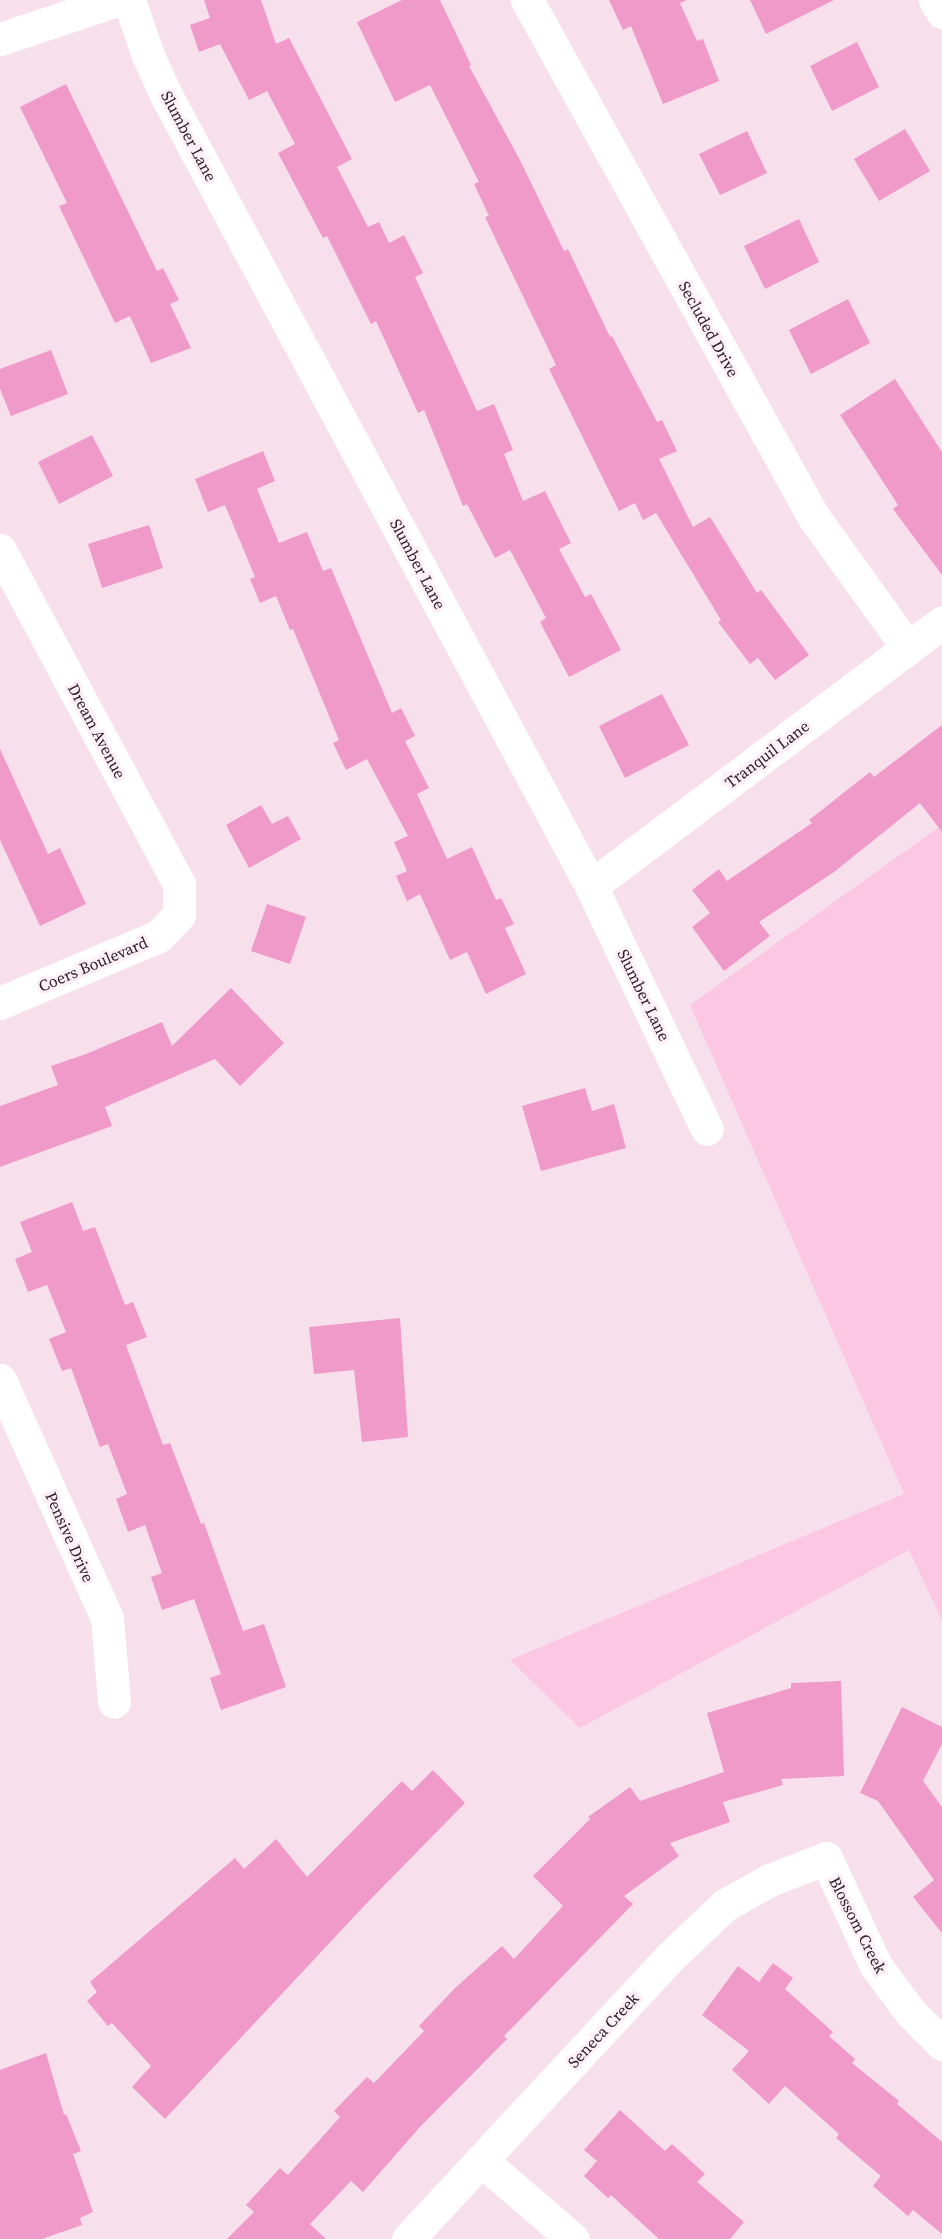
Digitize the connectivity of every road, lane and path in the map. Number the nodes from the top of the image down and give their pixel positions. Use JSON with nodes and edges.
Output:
{"nodes":[{"id":1,"x":117,"y":0,"type":"edge"},
{"id":2,"x":129,"y":0,"type":"edge"},
{"id":3,"x":527,"y":0,"type":"edge"},
{"id":4,"x":935,"y":0,"type":"edge"},
{"id":5,"x":942,"y":12,"type":"edge"},
{"id":6,"x":0,"y":39,"type":"edge"},
{"id":7,"x":0,"y":550,"type":"edge"},
{"id":8,"x":942,"y":622,"type":"edge"},
{"id":9,"x":908,"y":648,"type":"junction"},
{"id":10,"x":591,"y":886,"type":"junction"},
{"id":11,"x":179,"y":915,"type":"joint"},
{"id":12,"x":0,"y":1003,"type":"edge"},
{"id":13,"x":707,"y":1130,"type":"dead end"},
{"id":14,"x":0,"y":1380,"type":"edge"},
{"id":15,"x":10,"y":1430,"type":"edge"},
{"id":16,"x":114,"y":1701,"type":"dead end"},
{"id":17,"x":826,"y":1858,"type":"joint"},
{"id":18,"x":942,"y":2044,"type":"edge"},
{"id":19,"x":481,"y":2160,"type":"junction"},
{"id":20,"x":408,"y":2239,"type":"edge"},
{"id":21,"x":573,"y":2239,"type":"edge"}],
"edges":[{"from":1,"to":6,"type":"street"},
{"from":2,"to":10,"type":"street","name":"Slumber Lane"},
{"from":3,"to":9,"type":"street","name":"Secluded Drive"},
{"from":4,"to":5,"type":"street"},
{"from":7,"to":11,"type":"street","name":"Dream Avenue"},
{"from":8,"to":9,"type":"street","name":"Tranquil Lane"},
{"from":9,"to":10,"type":"street","name":"Tranquil Lane"},
{"from":10,"to":13,"type":"street","name":"Slumber Lane"},
{"from":11,"to":12,"type":"street","name":"Coers Boulevard"},
{"from":14,"to":15,"type":"street","name":"Pensive Drive"},
{"from":15,"to":16,"type":"street","name":"Pensive Drive"},
{"from":17,"to":18,"type":"street","name":"Blossom Creek"},
{"from":17,"to":19,"type":"street","name":"Seneca Creek"},
{"from":19,"to":20,"type":"street","name":"Seneca Creek"},
{"from":19,"to":21,"type":"street"}]}
